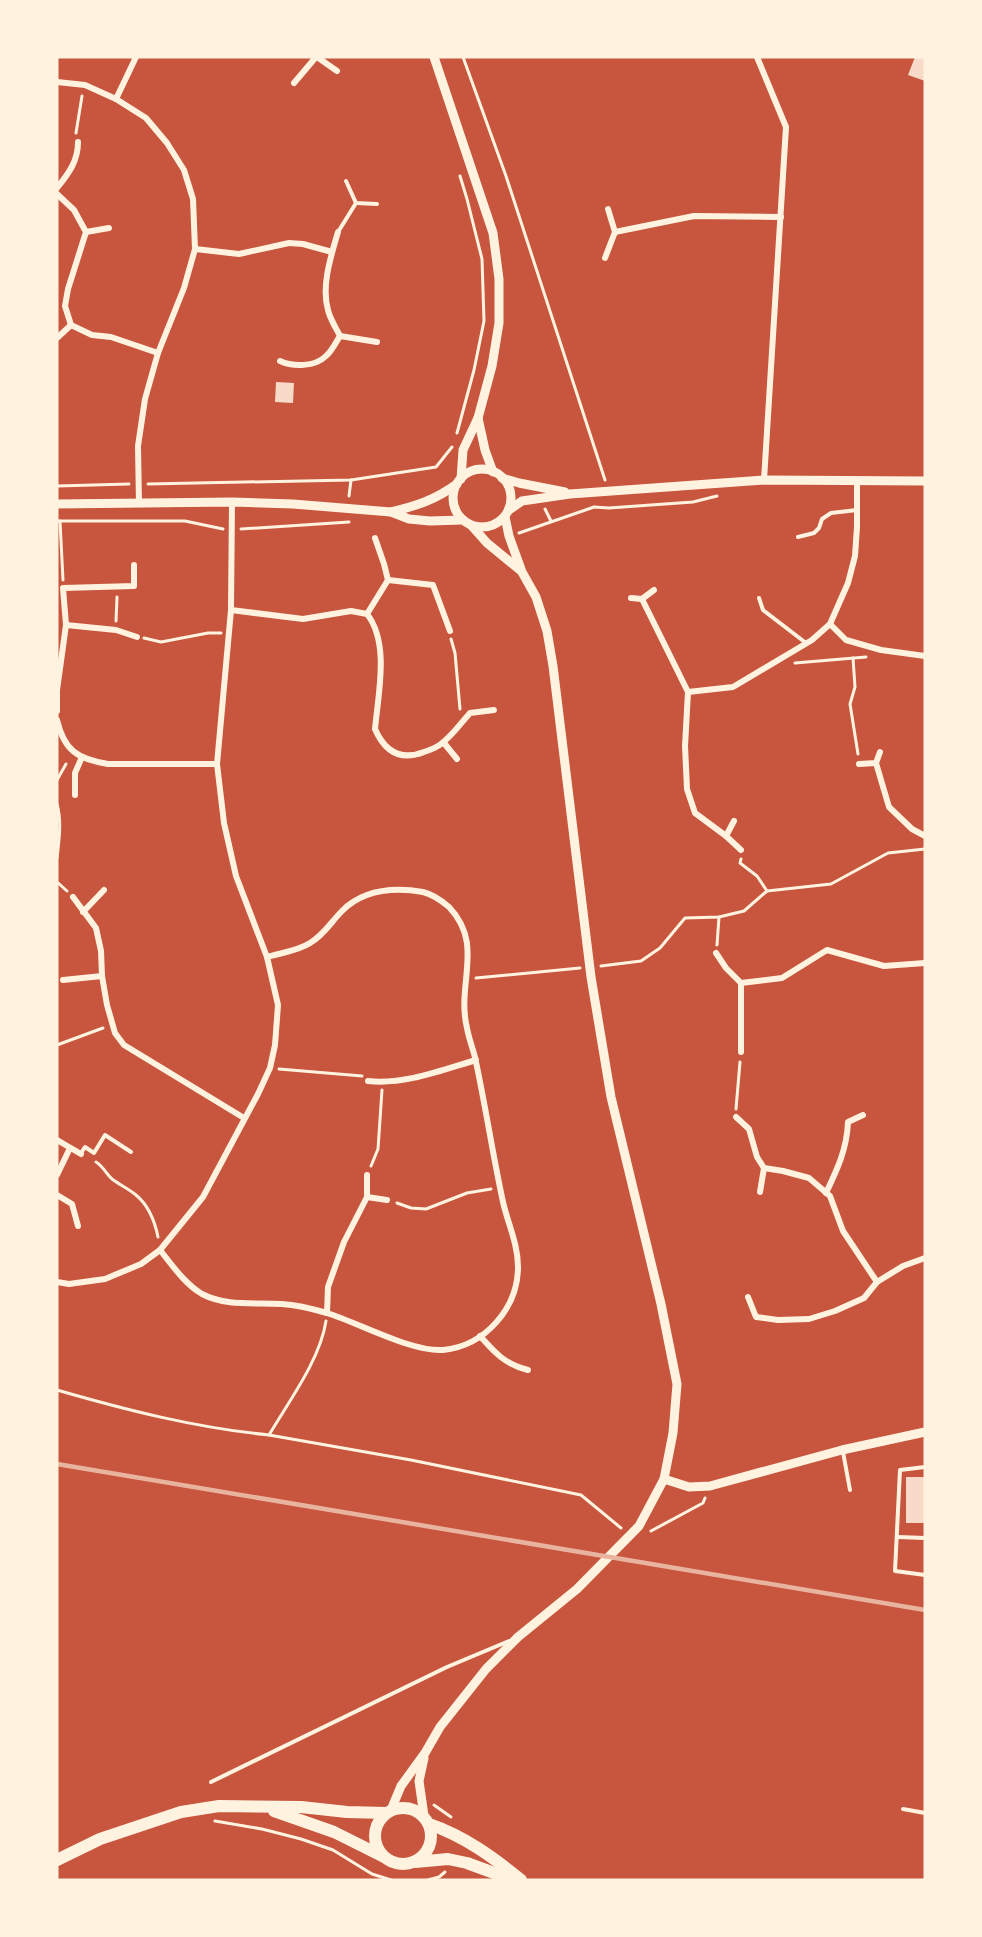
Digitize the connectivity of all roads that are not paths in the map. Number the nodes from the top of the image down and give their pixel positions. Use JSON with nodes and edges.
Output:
{"nodes":[{"id":1,"x":136,"y":57,"type":"edge"},
{"id":2,"x":317,"y":57,"type":"edge"},
{"id":3,"x":434,"y":57,"type":"edge"},
{"id":4,"x":757,"y":57,"type":"edge"},
{"id":5,"x":338,"y":71,"type":"dead end"},
{"id":6,"x":57,"y":81,"type":"edge"},
{"id":7,"x":294,"y":83,"type":"dead end"},
{"id":8,"x":116,"y":99,"type":"junction"},
{"id":9,"x":78,"y":142,"type":"road end"},
{"id":10,"x":346,"y":181,"type":"dead end"},
{"id":11,"x":57,"y":188,"type":"edge"},
{"id":12,"x":57,"y":194,"type":"edge"},
{"id":13,"x":356,"y":202,"type":"junction"},
{"id":14,"x":377,"y":204,"type":"dead end"},
{"id":15,"x":608,"y":209,"type":"dead end"},
{"id":16,"x":781,"y":217,"type":"junction"},
{"id":17,"x":109,"y":228,"type":"dead end"},
{"id":18,"x":86,"y":232,"type":"junction"},
{"id":19,"x":338,"y":232,"type":"joint"},
{"id":20,"x":615,"y":232,"type":"junction"},
{"id":21,"x":195,"y":249,"type":"junction"},
{"id":22,"x":332,"y":252,"type":"junction"},
{"id":23,"x":605,"y":258,"type":"dead end"},
{"id":24,"x":71,"y":325,"type":"junction"},
{"id":25,"x":340,"y":336,"type":"junction"},
{"id":26,"x":57,"y":338,"type":"edge"},
{"id":27,"x":376,"y":342,"type":"dead end"},
{"id":28,"x":158,"y":353,"type":"junction"},
{"id":29,"x":280,"y":361,"type":"dead end"},
{"id":30,"x":478,"y":418,"type":"junction"},
{"id":31,"x":498,"y":474,"type":"junction"},
{"id":32,"x":764,"y":480,"type":"junction"},
{"id":33,"x":925,"y":481,"type":"edge"},
{"id":34,"x":459,"y":482,"type":"junction"},
{"id":35,"x":857,"y":482,"type":"junction"},
{"id":36,"x":570,"y":494,"type":"junction"},
{"id":37,"x":232,"y":502,"type":"junction"},
{"id":38,"x":59,"y":504,"type":"edge"},
{"id":39,"x":139,"y":504,"type":"junction"},
{"id":40,"x":857,"y":510,"type":"junction"},
{"id":41,"x":391,"y":512,"type":"junction"},
{"id":42,"x":507,"y":513,"type":"junction"},
{"id":43,"x":467,"y":522,"type":"junction"},
{"id":44,"x":798,"y":537,"type":"dead end"},
{"id":45,"x":375,"y":538,"type":"dead end"},
{"id":46,"x":134,"y":565,"type":"dead end"},
{"id":47,"x":522,"y":572,"type":"junction"},
{"id":48,"x":388,"y":580,"type":"junction"},
{"id":49,"x":654,"y":590,"type":"dead end"},
{"id":50,"x":630,"y":598,"type":"dead end"},
{"id":51,"x":759,"y":598,"type":"dead end"},
{"id":52,"x":642,"y":599,"type":"junction"},
{"id":53,"x":231,"y":610,"type":"junction"},
{"id":54,"x":367,"y":614,"type":"junction"},
{"id":55,"x":830,"y":624,"type":"junction"},
{"id":56,"x":66,"y":625,"type":"junction"},
{"id":57,"x":450,"y":631,"type":"road end"},
{"id":58,"x":137,"y":637,"type":"road end"},
{"id":59,"x":807,"y":643,"type":"junction"},
{"id":60,"x":925,"y":656,"type":"edge"},
{"id":61,"x":688,"y":692,"type":"junction"},
{"id":62,"x":494,"y":710,"type":"dead end"},
{"id":63,"x":57,"y":711,"type":"edge"},
{"id":64,"x":57,"y":720,"type":"edge"},
{"id":65,"x":444,"y":743,"type":"junction"},
{"id":66,"x":880,"y":752,"type":"dead end"},
{"id":67,"x":82,"y":757,"type":"junction"},
{"id":68,"x":458,"y":759,"type":"dead end"},
{"id":69,"x":876,"y":763,"type":"junction"},
{"id":70,"x":217,"y":764,"type":"junction"},
{"id":71,"x":860,"y":764,"type":"road end"},
{"id":72,"x":75,"y":795,"type":"dead end"},
{"id":73,"x":734,"y":821,"type":"dead end"},
{"id":74,"x":726,"y":836,"type":"junction"},
{"id":75,"x":925,"y":836,"type":"edge"},
{"id":76,"x":741,"y":850,"type":"road end"},
{"id":77,"x":104,"y":890,"type":"dead end"},
{"id":78,"x":73,"y":897,"type":"dead end"},
{"id":79,"x":83,"y":912,"type":"junction"},
{"id":80,"x":716,"y":953,"type":"road end"},
{"id":81,"x":267,"y":957,"type":"junction"},
{"id":82,"x":924,"y":961,"type":"edge"},
{"id":83,"x":102,"y":976,"type":"junction"},
{"id":84,"x":63,"y":980,"type":"dead end"},
{"id":85,"x":741,"y":983,"type":"junction"},
{"id":86,"x":741,"y":1052,"type":"road end"},
{"id":87,"x":476,"y":1060,"type":"junction"},
{"id":88,"x":368,"y":1081,"type":"road end"},
{"id":89,"x":863,"y":1115,"type":"dead end"},
{"id":90,"x":736,"y":1117,"type":"road end"},
{"id":91,"x":244,"y":1118,"type":"junction"},
{"id":92,"x":57,"y":1140,"type":"edge"},
{"id":93,"x":70,"y":1148,"type":"junction"},
{"id":94,"x":131,"y":1152,"type":"dead end"},
{"id":95,"x":81,"y":1154,"type":"joint"},
{"id":96,"x":764,"y":1168,"type":"junction"},
{"id":97,"x":57,"y":1175,"type":"edge"},
{"id":98,"x":368,"y":1175,"type":"road end"},
{"id":99,"x":760,"y":1192,"type":"dead end"},
{"id":100,"x":826,"y":1193,"type":"junction"},
{"id":101,"x":57,"y":1195,"type":"edge"},
{"id":102,"x":367,"y":1197,"type":"junction"},
{"id":103,"x":387,"y":1200,"type":"road end"},
{"id":104,"x":78,"y":1226,"type":"dead end"},
{"id":105,"x":160,"y":1250,"type":"junction"},
{"id":106,"x":925,"y":1258,"type":"edge"},
{"id":107,"x":57,"y":1282,"type":"edge"},
{"id":108,"x":877,"y":1282,"type":"junction"},
{"id":109,"x":748,"y":1297,"type":"dead end"},
{"id":110,"x":327,"y":1313,"type":"junction"},
{"id":111,"x":480,"y":1336,"type":"junction"},
{"id":112,"x":528,"y":1370,"type":"dead end"},
{"id":113,"x":925,"y":1432,"type":"edge"},
{"id":114,"x":842,"y":1450,"type":"junction"},
{"id":115,"x":925,"y":1467,"type":"edge"},
{"id":116,"x":664,"y":1479,"type":"junction"},
{"id":117,"x":849,"y":1490,"type":"dead end"},
{"id":118,"x":898,"y":1537,"type":"junction"},
{"id":119,"x":925,"y":1539,"type":"edge"},
{"id":120,"x":925,"y":1575,"type":"edge"},
{"id":121,"x":518,"y":1637,"type":"junction"},
{"id":122,"x":425,"y":1753,"type":"junction"},
{"id":123,"x":211,"y":1782,"type":"dead end"},
{"id":124,"x":264,"y":1807,"type":"junction"},
{"id":125,"x":903,"y":1809,"type":"dead end"},
{"id":126,"x":388,"y":1812,"type":"junction"},
{"id":127,"x":925,"y":1813,"type":"edge"},
{"id":128,"x":427,"y":1820,"type":"junction"},
{"id":129,"x":384,"y":1857,"type":"junction"},
{"id":130,"x":57,"y":1860,"type":"edge"},
{"id":131,"x":415,"y":1862,"type":"junction"},
{"id":132,"x":513,"y":1880,"type":"edge"},
{"id":133,"x":521,"y":1880,"type":"edge"}],
"edges":[{"from":1,"to":8,"type":"street"},
{"from":2,"to":5,"type":"street"},
{"from":2,"to":7,"type":"street"},
{"from":3,"to":30,"type":"street"},
{"from":4,"to":16,"type":"street"},
{"from":6,"to":8,"type":"street"},
{"from":8,"to":21,"type":"street"},
{"from":9,"to":11,"type":"street"},
{"from":10,"to":13,"type":"lane"},
{"from":12,"to":18,"type":"street"},
{"from":13,"to":14,"type":"lane"},
{"from":13,"to":19,"type":"lane"},
{"from":15,"to":20,"type":"street"},
{"from":16,"to":20,"type":"street"},
{"from":16,"to":32,"type":"street"},
{"from":17,"to":18,"type":"street"},
{"from":18,"to":24,"type":"street"},
{"from":19,"to":22,"type":"street"},
{"from":20,"to":23,"type":"street"},
{"from":21,"to":22,"type":"street"},
{"from":21,"to":28,"type":"street"},
{"from":22,"to":25,"type":"street"},
{"from":24,"to":26,"type":"street"},
{"from":24,"to":28,"type":"street"},
{"from":25,"to":27,"type":"street"},
{"from":25,"to":29,"type":"street"},
{"from":28,"to":39,"type":"street"},
{"from":30,"to":31,"type":"street"},
{"from":30,"to":34,"type":"street"},
{"from":31,"to":34,"type":"street"},
{"from":31,"to":36,"type":"street"},
{"from":31,"to":42,"type":"street"},
{"from":32,"to":35,"type":"street"},
{"from":32,"to":36,"type":"street"},
{"from":33,"to":35,"type":"street"},
{"from":34,"to":41,"type":"street"},
{"from":34,"to":43,"type":"street"},
{"from":35,"to":40,"type":"street"},
{"from":36,"to":42,"type":"street"},
{"from":37,"to":39,"type":"street"},
{"from":37,"to":41,"type":"street"},
{"from":37,"to":53,"type":"street"},
{"from":38,"to":39,"type":"street"},
{"from":40,"to":44,"type":"lane"},
{"from":40,"to":55,"type":"street"},
{"from":41,"to":43,"type":"street"},
{"from":42,"to":43,"type":"street"},
{"from":42,"to":47,"type":"street"},
{"from":43,"to":47,"type":"street"},
{"from":45,"to":48,"type":"street"},
{"from":46,"to":56,"type":"street"},
{"from":47,"to":116,"type":"street"},
{"from":48,"to":54,"type":"street"},
{"from":48,"to":57,"type":"street"},
{"from":49,"to":52,"type":"street"},
{"from":50,"to":52,"type":"street"},
{"from":51,"to":59,"type":"lane"},
{"from":52,"to":61,"type":"street"},
{"from":53,"to":54,"type":"street"},
{"from":53,"to":70,"type":"street"},
{"from":54,"to":65,"type":"street"},
{"from":55,"to":59,"type":"street"},
{"from":55,"to":60,"type":"street"},
{"from":56,"to":58,"type":"street"},
{"from":56,"to":63,"type":"street"},
{"from":59,"to":61,"type":"street"},
{"from":61,"to":74,"type":"street"},
{"from":62,"to":65,"type":"street"},
{"from":64,"to":67,"type":"street"},
{"from":65,"to":68,"type":"street"},
{"from":66,"to":69,"type":"street"},
{"from":67,"to":70,"type":"street"},
{"from":67,"to":72,"type":"street"},
{"from":69,"to":71,"type":"street"},
{"from":69,"to":75,"type":"street"},
{"from":70,"to":81,"type":"street"},
{"from":73,"to":74,"type":"street"},
{"from":74,"to":76,"type":"street"},
{"from":77,"to":79,"type":"street"},
{"from":78,"to":79,"type":"street"},
{"from":79,"to":83,"type":"street"},
{"from":80,"to":85,"type":"street"},
{"from":81,"to":87,"type":"street"},
{"from":81,"to":91,"type":"street"},
{"from":82,"to":85,"type":"street"},
{"from":83,"to":84,"type":"street"},
{"from":83,"to":91,"type":"street"},
{"from":85,"to":86,"type":"street"},
{"from":87,"to":88,"type":"street"},
{"from":87,"to":111,"type":"street"},
{"from":89,"to":100,"type":"street"},
{"from":90,"to":96,"type":"street"},
{"from":91,"to":105,"type":"street"},
{"from":92,"to":93,"type":"street"},
{"from":93,"to":95,"type":"street"},
{"from":93,"to":97,"type":"street"},
{"from":94,"to":95,"type":"lane"},
{"from":96,"to":99,"type":"street"},
{"from":96,"to":100,"type":"street"},
{"from":98,"to":102,"type":"street"},
{"from":100,"to":108,"type":"street"},
{"from":101,"to":104,"type":"street"},
{"from":102,"to":103,"type":"street"},
{"from":102,"to":110,"type":"street"},
{"from":105,"to":107,"type":"street"},
{"from":105,"to":110,"type":"street"},
{"from":106,"to":108,"type":"street"},
{"from":108,"to":109,"type":"street"},
{"from":110,"to":111,"type":"street"},
{"from":111,"to":112,"type":"street"},
{"from":113,"to":114,"type":"street"},
{"from":114,"to":116,"type":"street"},
{"from":114,"to":117,"type":"lane"},
{"from":115,"to":118,"type":"lane"},
{"from":116,"to":121,"type":"street"},
{"from":118,"to":119,"type":"lane"},
{"from":118,"to":120,"type":"lane"},
{"from":121,"to":122,"type":"street"},
{"from":121,"to":123,"type":"lane"},
{"from":122,"to":126,"type":"street"},
{"from":122,"to":128,"type":"street"},
{"from":124,"to":126,"type":"highway"},
{"from":124,"to":129,"type":"highway"},
{"from":124,"to":130,"type":"highway"},
{"from":125,"to":127,"type":"lane"},
{"from":126,"to":128,"type":"highway"},
{"from":126,"to":129,"type":"highway"},
{"from":128,"to":131,"type":"highway"},
{"from":128,"to":133,"type":"highway"},
{"from":129,"to":131,"type":"highway"},
{"from":131,"to":132,"type":"highway"}]}
